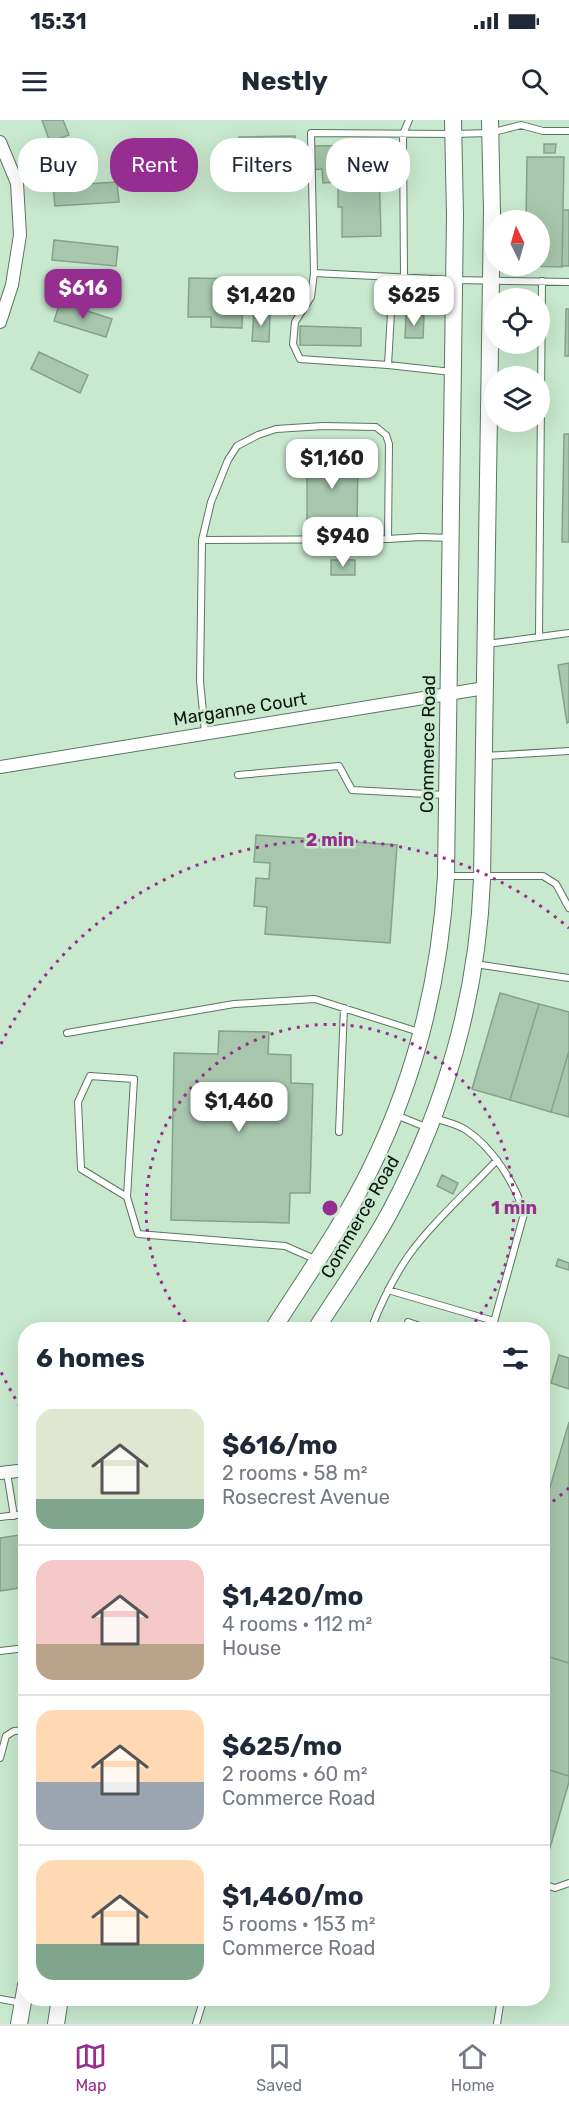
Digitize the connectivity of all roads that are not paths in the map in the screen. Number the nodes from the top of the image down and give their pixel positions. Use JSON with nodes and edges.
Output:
{"nodes":[{"id":1,"x":409,"y":120,"type":"edge"},
{"id":2,"x":521,"y":122,"type":"edge"},
{"id":3,"x":490,"y":126,"type":"edge"},
{"id":4,"x":454,"y":127,"type":"edge"},
{"id":5,"x":569,"y":131,"type":"edge"},
{"id":6,"x":403,"y":134,"type":"junction"},
{"id":7,"x":0,"y":142,"type":"edge"},
{"id":8,"x":314,"y":273,"type":"junction"},
{"id":9,"x":393,"y":277,"type":"junction"},
{"id":10,"x":404,"y":277,"type":"junction"},
{"id":11,"x":454,"y":280,"type":"junction"},
{"id":12,"x":491,"y":281,"type":"junction"},
{"id":13,"x":542,"y":281,"type":"junction"},
{"id":14,"x":569,"y":282,"type":"edge"},
{"id":15,"x":0,"y":322,"type":"edge"},
{"id":16,"x":388,"y":365,"type":"junction"},
{"id":17,"x":453,"y":372,"type":"junction"},
{"id":18,"x":451,"y":538,"type":"junction"},
{"id":19,"x":388,"y":539,"type":"junction"},
{"id":20,"x":202,"y":540,"type":"junction"},
{"id":21,"x":569,"y":633,"type":"edge"},
{"id":22,"x":539,"y":637,"type":"junction"},
{"id":23,"x":486,"y":644,"type":"junction"},
{"id":24,"x":485,"y":688,"type":"junction"},
{"id":25,"x":448,"y":693,"type":"junction"},
{"id":26,"x":205,"y":733,"type":"junction"},
{"id":27,"x":569,"y":751,"type":"edge"},
{"id":28,"x":484,"y":756,"type":"junction"},
{"id":29,"x":0,"y":767,"type":"edge"},
{"id":30,"x":238,"y":775,"type":"dead end"},
{"id":31,"x":447,"y":795,"type":"junction"},
{"id":32,"x":446,"y":876,"type":"junction"},
{"id":33,"x":482,"y":876,"type":"junction"},
{"id":34,"x":569,"y":908,"type":"edge"},
{"id":35,"x":474,"y":964,"type":"junction"},
{"id":36,"x":569,"y":978,"type":"edge"},
{"id":37,"x":344,"y":1008,"type":"junction"},
{"id":38,"x":67,"y":1033,"type":"dead end"},
{"id":39,"x":422,"y":1033,"type":"junction"},
{"id":40,"x":395,"y":1114,"type":"junction"},
{"id":41,"x":431,"y":1123,"type":"junction"},
{"id":42,"x":339,"y":1132,"type":"dead end"},
{"id":43,"x":497,"y":1160,"type":"junction"},
{"id":44,"x":127,"y":1197,"type":"junction"},
{"id":45,"x":317,"y":1260,"type":"junction"},
{"id":46,"x":388,"y":1290,"type":"junction"},
{"id":47,"x":494,"y":1321,"type":"joint"},
{"id":48,"x":277,"y":1322,"type":"edge"},
{"id":49,"x":320,"y":1322,"type":"edge"},
{"id":50,"x":374,"y":1322,"type":"edge"},
{"id":51,"x":18,"y":1471,"type":"edge"},
{"id":52,"x":3,"y":1473,"type":"edge"},
{"id":53,"x":18,"y":1515,"type":"edge"},
{"id":54,"x":14,"y":1516,"type":"junction"},
{"id":55,"x":0,"y":1517,"type":"edge"},
{"id":56,"x":18,"y":1649,"type":"edge"},
{"id":57,"x":0,"y":1651,"type":"edge"},
{"id":58,"x":18,"y":1731,"type":"edge"},
{"id":59,"x":0,"y":1758,"type":"edge"},
{"id":60,"x":569,"y":1882,"type":"edge"},
{"id":61,"x":550,"y":1886,"type":"edge"},
{"id":62,"x":0,"y":1999,"type":"edge"},
{"id":63,"x":18,"y":2003,"type":"edge"},
{"id":64,"x":22,"y":2006,"type":"edge"},
{"id":65,"x":59,"y":2006,"type":"edge"},
{"id":66,"x":202,"y":2006,"type":"edge"},
{"id":67,"x":500,"y":2006,"type":"edge"},
{"id":68,"x":19,"y":2024,"type":"edge"},
{"id":69,"x":56,"y":2024,"type":"edge"},
{"id":70,"x":196,"y":2024,"type":"edge"},
{"id":71,"x":497,"y":2024,"type":"edge"}],
"edges":[{"from":1,"to":6,"type":"lane"},
{"from":2,"to":3,"type":"lane"},
{"from":2,"to":5,"type":"lane"},
{"from":3,"to":4,"type":"lane"},
{"from":3,"to":12,"type":"main road","name":"Commerce Road"},
{"from":4,"to":6,"type":"lane"},
{"from":4,"to":11,"type":"main road","name":"Commerce Road"},
{"from":6,"to":8,"type":"lane"},
{"from":6,"to":10,"type":"lane"},
{"from":7,"to":15,"type":"street"},
{"from":8,"to":9,"type":"lane"},
{"from":8,"to":16,"type":"lane"},
{"from":9,"to":10,"type":"lane"},
{"from":9,"to":16,"type":"lane"},
{"from":10,"to":11,"type":"lane"},
{"from":11,"to":12,"type":"lane"},
{"from":11,"to":17,"type":"main road","name":"Commerce Road"},
{"from":12,"to":13,"type":"lane"},
{"from":12,"to":23,"type":"main road","name":"Commerce Road"},
{"from":13,"to":14,"type":"lane"},
{"from":13,"to":22,"type":"lane"},
{"from":16,"to":17,"type":"lane"},
{"from":17,"to":18,"type":"main road","name":"Commerce Road"},
{"from":18,"to":19,"type":"lane"},
{"from":18,"to":25,"type":"main road","name":"Commerce Road"},
{"from":19,"to":20,"type":"lane"},
{"from":19,"to":20,"type":"lane"},
{"from":20,"to":26,"type":"lane"},
{"from":21,"to":22,"type":"lane"},
{"from":22,"to":23,"type":"lane"},
{"from":23,"to":24,"type":"main road","name":"Commerce Road"},
{"from":24,"to":25,"type":"street","name":"Marganne Court"},
{"from":24,"to":28,"type":"main road","name":"Commerce Road"},
{"from":25,"to":26,"type":"street","name":"Marganne Court"},
{"from":25,"to":31,"type":"main road","name":"Commerce Road"},
{"from":26,"to":29,"type":"street","name":"Marganne Court"},
{"from":27,"to":28,"type":"lane"},
{"from":28,"to":33,"type":"main road","name":"Commerce Road"},
{"from":30,"to":31,"type":"lane"},
{"from":31,"to":32,"type":"main road","name":"Commerce Road"},
{"from":32,"to":33,"type":"lane"},
{"from":32,"to":39,"type":"main road","name":"Commerce Road"},
{"from":33,"to":34,"type":"lane"},
{"from":33,"to":35,"type":"main road","name":"Commerce Road"},
{"from":35,"to":36,"type":"lane"},
{"from":35,"to":41,"type":"main road","name":"Commerce Road"},
{"from":37,"to":38,"type":"lane"},
{"from":37,"to":39,"type":"lane"},
{"from":37,"to":42,"type":"lane"},
{"from":39,"to":40,"type":"main road","name":"Commerce Road"},
{"from":40,"to":41,"type":"lane"},
{"from":40,"to":45,"type":"main road","name":"Commerce Road"},
{"from":41,"to":43,"type":"lane"},
{"from":41,"to":49,"type":"main road","name":"Commerce Road"},
{"from":43,"to":46,"type":"lane"},
{"from":43,"to":47,"type":"lane"},
{"from":44,"to":44,"type":"lane"},
{"from":44,"to":45,"type":"lane"},
{"from":45,"to":48,"type":"main road","name":"Commerce Road"},
{"from":46,"to":47,"type":"lane"},
{"from":46,"to":50,"type":"lane"},
{"from":51,"to":52,"type":"street"},
{"from":52,"to":54,"type":"lane"},
{"from":53,"to":54,"type":"lane"},
{"from":54,"to":55,"type":"lane"},
{"from":56,"to":57,"type":"lane"},
{"from":58,"to":59,"type":"lane"},
{"from":60,"to":61,"type":"lane"},
{"from":62,"to":63,"type":"lane"},
{"from":64,"to":68,"type":"main road"},
{"from":65,"to":69,"type":"main road"},
{"from":66,"to":70,"type":"lane"},
{"from":67,"to":71,"type":"lane"}]}
